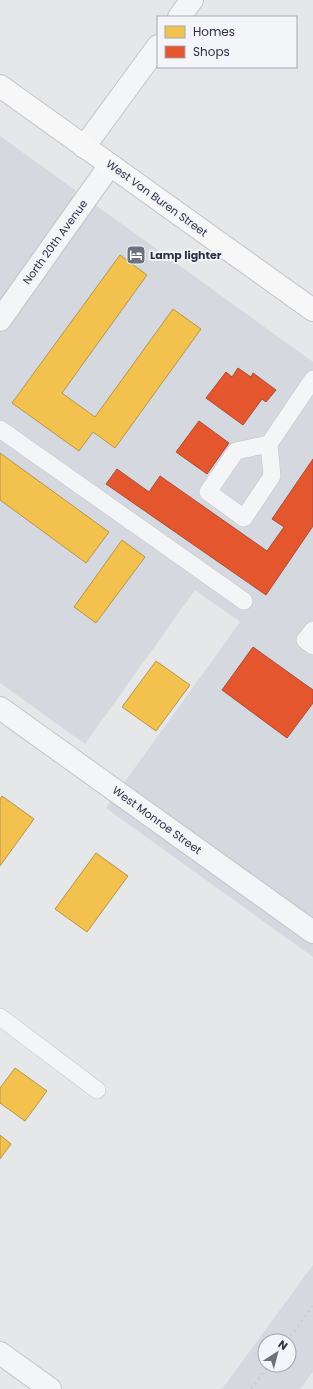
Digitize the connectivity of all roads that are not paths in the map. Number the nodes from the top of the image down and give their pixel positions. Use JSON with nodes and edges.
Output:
{"nodes":[{"id":1,"x":192,"y":0,"type":"edge"},
{"id":2,"x":180,"y":16,"type":"edge"},
{"id":3,"x":157,"y":47,"type":"edge"},
{"id":4,"x":0,"y":86,"type":"edge"},
{"id":5,"x":84,"y":147,"type":"junction"},
{"id":6,"x":110,"y":165,"type":"junction"},
{"id":7,"x":313,"y":310,"type":"edge"},
{"id":8,"x":0,"y":320,"type":"edge"},
{"id":9,"x":313,"y":379,"type":"edge"},
{"id":10,"x":0,"y":429,"type":"edge"},
{"id":11,"x":269,"y":444,"type":"dead end"},
{"id":12,"x":244,"y":601,"type":"dead end"},
{"id":13,"x":313,"y":630,"type":"edge"},
{"id":14,"x":313,"y":646,"type":"edge"},
{"id":15,"x":0,"y":708,"type":"edge"},
{"id":16,"x":313,"y":931,"type":"edge"},
{"id":17,"x":0,"y":1017,"type":"edge"},
{"id":18,"x":97,"y":1090,"type":"dead end"},
{"id":19,"x":0,"y":1353,"type":"edge"},
{"id":20,"x":50,"y":1389,"type":"edge"}],
"edges":[{"from":1,"to":2,"type":"street"},
{"from":3,"to":5,"type":"street"},
{"from":4,"to":5,"type":"main road","name":"West Van Buren Street"},
{"from":5,"to":6,"type":"main road","name":"West Van Buren Street"},
{"from":6,"to":7,"type":"main road","name":"West Van Buren Street"},
{"from":6,"to":8,"type":"street","name":"North 20th Avenue"},
{"from":9,"to":11,"type":"lane"},
{"from":10,"to":12,"type":"lane"},
{"from":13,"to":14,"type":"lane"},
{"from":15,"to":16,"type":"street","name":"West Monroe Street"},
{"from":17,"to":18,"type":"lane"},
{"from":19,"to":20,"type":"street"}]}
